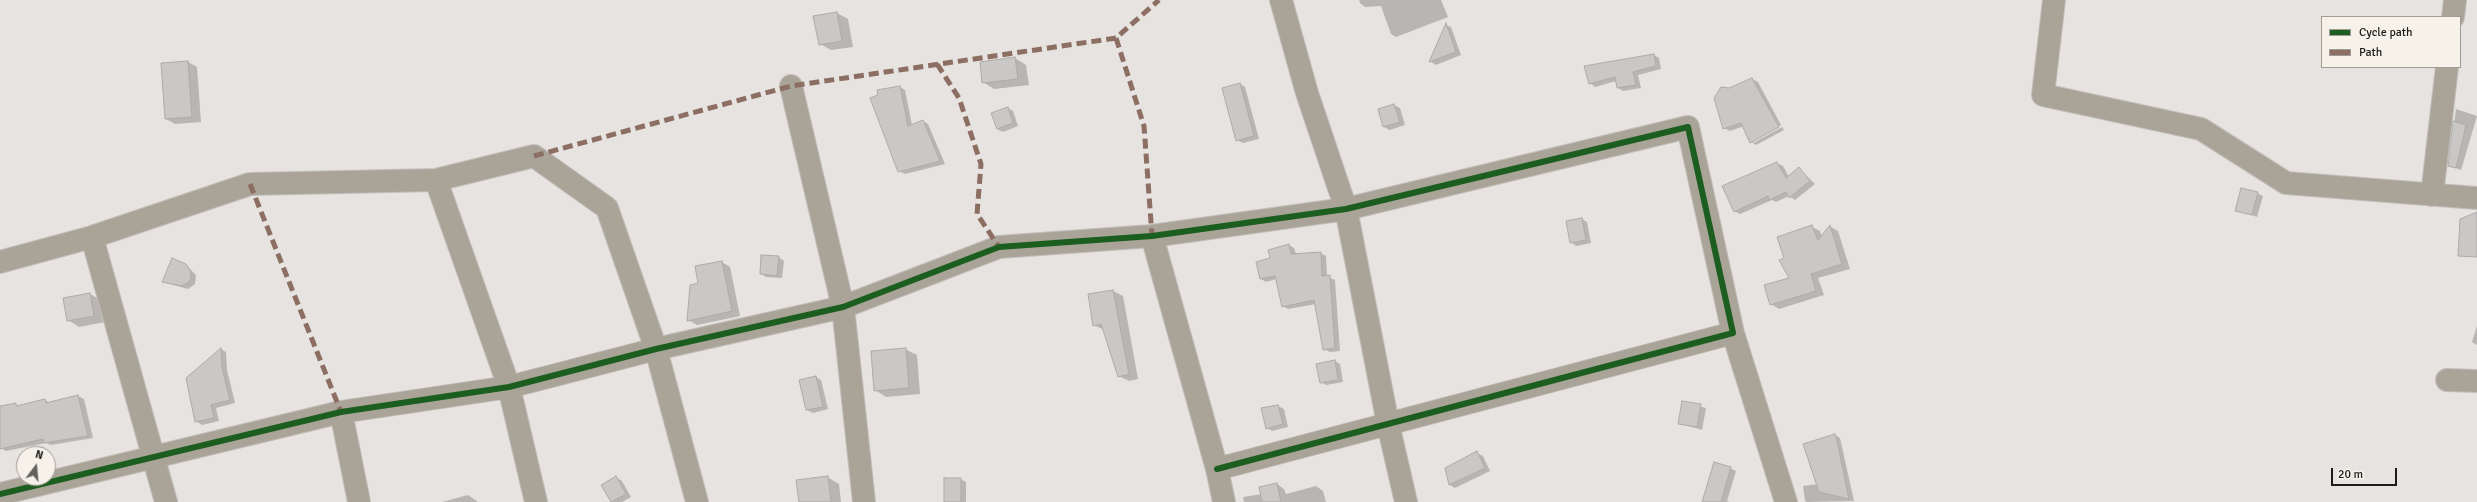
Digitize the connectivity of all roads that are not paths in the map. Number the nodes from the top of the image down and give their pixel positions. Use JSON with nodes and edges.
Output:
{"nodes":[{"id":1,"x":1281,"y":0,"type":"edge"},
{"id":2,"x":2054,"y":0,"type":"edge"},
{"id":3,"x":2455,"y":0,"type":"edge"},
{"id":4,"x":2453,"y":16,"type":"edge"},
{"id":5,"x":2447,"y":68,"type":"edge"},
{"id":6,"x":791,"y":86,"type":"dead end"},
{"id":7,"x":436,"y":180,"type":"junction"},
{"id":8,"x":2432,"y":195,"type":"junction"},
{"id":9,"x":2477,"y":198,"type":"edge"},
{"id":10,"x":1346,"y":209,"type":"junction"},
{"id":11,"x":1152,"y":236,"type":"junction"},
{"id":12,"x":92,"y":237,"type":"junction"},
{"id":13,"x":0,"y":262,"type":"edge"},
{"id":14,"x":843,"y":307,"type":"junction"},
{"id":15,"x":1733,"y":333,"type":"junction"},
{"id":16,"x":656,"y":349,"type":"junction"},
{"id":17,"x":2447,"y":380,"type":"dead end"},
{"id":18,"x":2477,"y":381,"type":"edge"},
{"id":19,"x":509,"y":387,"type":"junction"},
{"id":20,"x":342,"y":412,"type":"junction"},
{"id":21,"x":1388,"y":424,"type":"junction"},
{"id":22,"x":154,"y":456,"type":"junction"},
{"id":23,"x":1217,"y":469,"type":"junction"},
{"id":24,"x":0,"y":494,"type":"edge"},
{"id":25,"x":166,"y":502,"type":"edge"},
{"id":26,"x":359,"y":502,"type":"edge"},
{"id":27,"x":536,"y":502,"type":"edge"},
{"id":28,"x":697,"y":502,"type":"edge"},
{"id":29,"x":864,"y":502,"type":"edge"},
{"id":30,"x":1224,"y":502,"type":"edge"},
{"id":31,"x":1406,"y":502,"type":"edge"},
{"id":32,"x":1786,"y":502,"type":"edge"}],
"edges":[{"from":1,"to":10,"type":"street"},
{"from":2,"to":8,"type":"street"},
{"from":3,"to":4,"type":"street"},
{"from":5,"to":8,"type":"street"},
{"from":6,"to":14,"type":"street"},
{"from":7,"to":12,"type":"street"},
{"from":7,"to":16,"type":"street"},
{"from":7,"to":19,"type":"street"},
{"from":8,"to":9,"type":"street"},
{"from":10,"to":11,"type":"street"},
{"from":10,"to":15,"type":"street"},
{"from":10,"to":21,"type":"street"},
{"from":11,"to":14,"type":"street"},
{"from":11,"to":23,"type":"street"},
{"from":12,"to":13,"type":"street"},
{"from":12,"to":22,"type":"street"},
{"from":14,"to":16,"type":"street"},
{"from":14,"to":29,"type":"street"},
{"from":15,"to":21,"type":"street"},
{"from":15,"to":32,"type":"street"},
{"from":16,"to":19,"type":"street"},
{"from":16,"to":28,"type":"street"},
{"from":17,"to":18,"type":"street"},
{"from":19,"to":20,"type":"street"},
{"from":19,"to":27,"type":"street"},
{"from":20,"to":22,"type":"street"},
{"from":20,"to":26,"type":"street"},
{"from":21,"to":23,"type":"street"},
{"from":21,"to":31,"type":"street"},
{"from":22,"to":24,"type":"street"},
{"from":22,"to":25,"type":"street"},
{"from":23,"to":30,"type":"street"}]}
